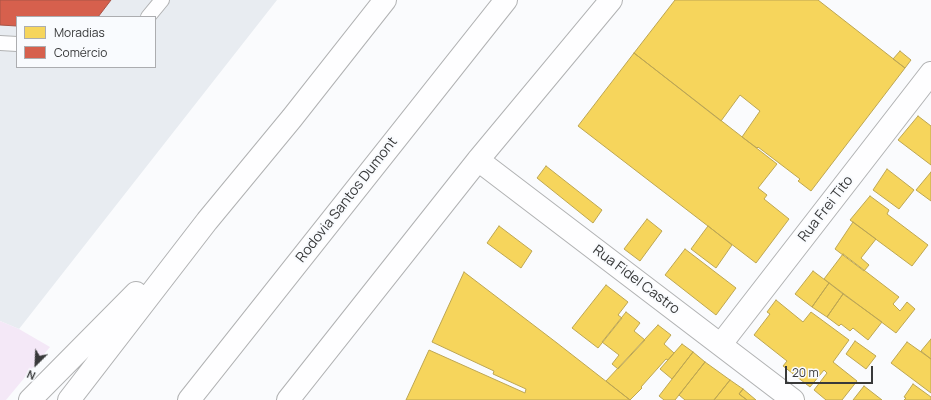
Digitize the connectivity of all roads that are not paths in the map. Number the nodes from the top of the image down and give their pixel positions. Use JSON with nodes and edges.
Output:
{"nodes":[{"id":1,"x":162,"y":0,"type":"edge"},
{"id":2,"x":385,"y":0,"type":"edge"},
{"id":3,"x":506,"y":0,"type":"edge"},
{"id":4,"x":611,"y":0,"type":"edge"},
{"id":5,"x":149,"y":16,"type":"edge"},
{"id":6,"x":0,"y":43,"type":"edge"},
{"id":7,"x":16,"y":44,"type":"edge"},
{"id":8,"x":931,"y":73,"type":"edge"},
{"id":9,"x":478,"y":160,"type":"junction"},
{"id":10,"x":208,"y":221,"type":"junction"},
{"id":11,"x":721,"y":344,"type":"junction"},
{"id":12,"x":30,"y":400,"type":"edge"},
{"id":13,"x":69,"y":400,"type":"edge"},
{"id":14,"x":189,"y":400,"type":"edge"},
{"id":15,"x":288,"y":400,"type":"edge"},
{"id":16,"x":793,"y":400,"type":"edge"}],
"edges":[{"from":1,"to":5,"type":"lane"},
{"from":2,"to":10,"type":"main road"},
{"from":3,"to":14,"type":"main road","name":"Rodovia Santos Dumont"},
{"from":4,"to":9,"type":"main road"},
{"from":6,"to":7,"type":"lane"},
{"from":8,"to":11,"type":"main road","name":"Rua Frei Tito"},
{"from":9,"to":11,"type":"main road","name":"Rua Fidel Castro"},
{"from":9,"to":15,"type":"main road"},
{"from":10,"to":12,"type":"main road"},
{"from":10,"to":13,"type":"main road"},
{"from":11,"to":16,"type":"main road","name":"Rua Fidel Castro"}]}
